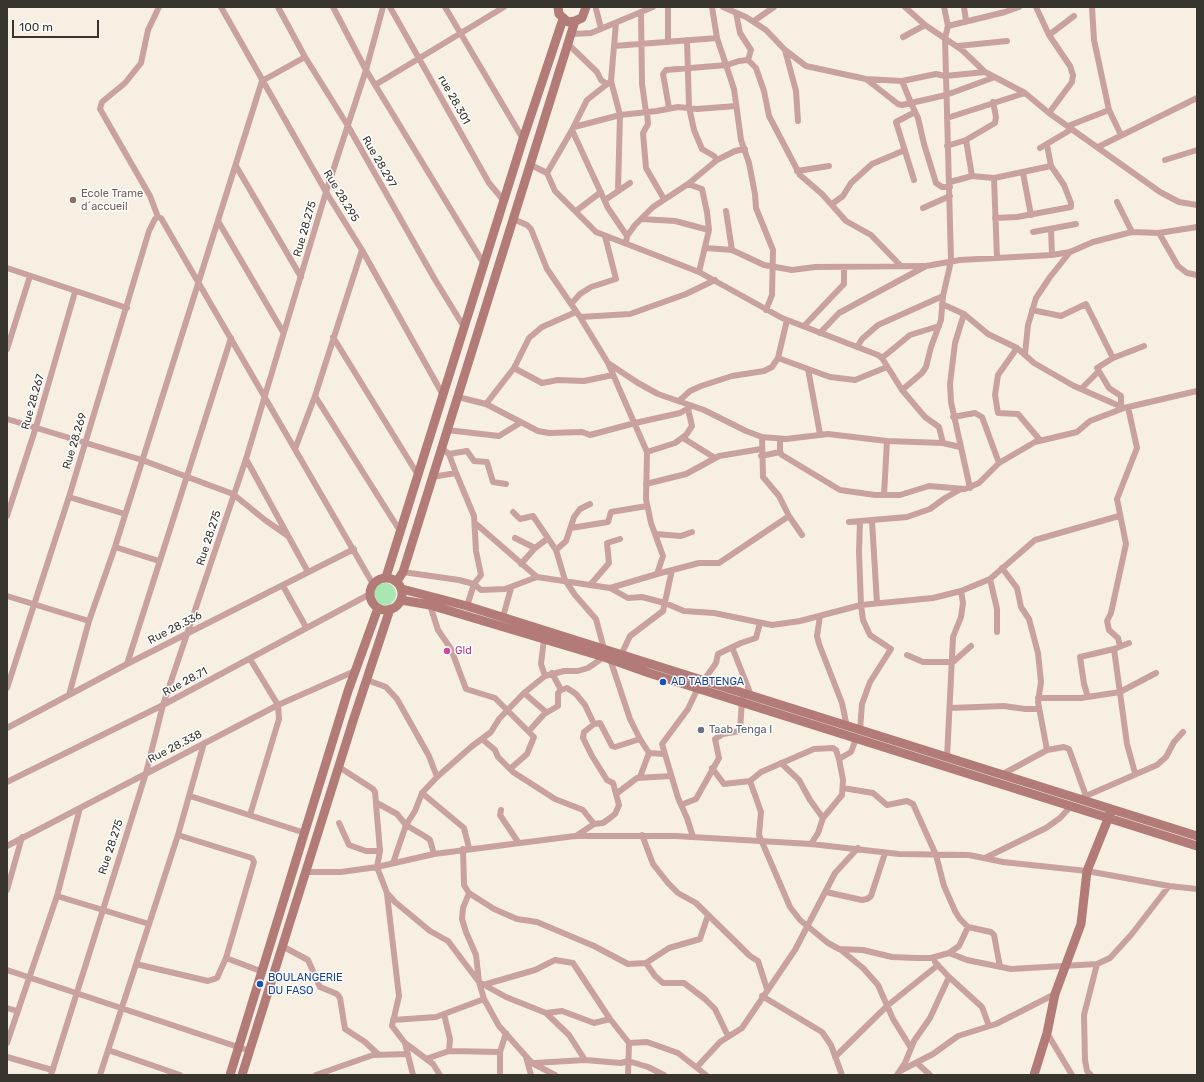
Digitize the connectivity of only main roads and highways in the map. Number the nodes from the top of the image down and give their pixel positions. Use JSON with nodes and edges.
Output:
{"nodes":[{"id":1,"x":558,"y":7,"type":"edge"},
{"id":2,"x":586,"y":10,"type":"edge"},
{"id":3,"x":563,"y":19,"type":"junction"},
{"id":4,"x":575,"y":22,"type":"junction"},
{"id":5,"x":386,"y":577,"type":"junction"},
{"id":6,"x":399,"y":585,"type":"junction"},
{"id":7,"x":401,"y":600,"type":"junction"},
{"id":8,"x":378,"y":608,"type":"junction"},
{"id":9,"x":390,"y":609,"type":"junction"},
{"id":10,"x":606,"y":655,"type":"junction"},
{"id":11,"x":1111,"y":809,"type":"junction"},
{"id":12,"x":1108,"y":818,"type":"junction"},
{"id":13,"x":1197,"y":836,"type":"edge"},
{"id":14,"x":1197,"y":846,"type":"edge"},
{"id":15,"x":230,"y":1075,"type":"edge"},
{"id":16,"x":242,"y":1075,"type":"edge"},
{"id":17,"x":1034,"y":1075,"type":"edge"}],
"edges":[{"from":1,"to":3,"type":"main road"},
{"from":2,"to":4,"type":"main road"},
{"from":3,"to":4,"type":"main road"},
{"from":3,"to":5,"type":"main road"},
{"from":4,"to":6,"type":"main road"},
{"from":5,"to":6,"type":"main road"},
{"from":5,"to":8,"type":"main road"},
{"from":6,"to":7,"type":"main road"},
{"from":6,"to":10,"type":"main road"},
{"from":7,"to":9,"type":"main road"},
{"from":7,"to":10,"type":"main road"},
{"from":8,"to":9,"type":"main road"},
{"from":8,"to":15,"type":"main road"},
{"from":9,"to":16,"type":"main road"},
{"from":10,"to":11,"type":"main road"},
{"from":10,"to":12,"type":"main road"},
{"from":11,"to":12,"type":"main road"},
{"from":11,"to":13,"type":"main road"},
{"from":12,"to":14,"type":"main road"},
{"from":12,"to":17,"type":"main road"}]}
